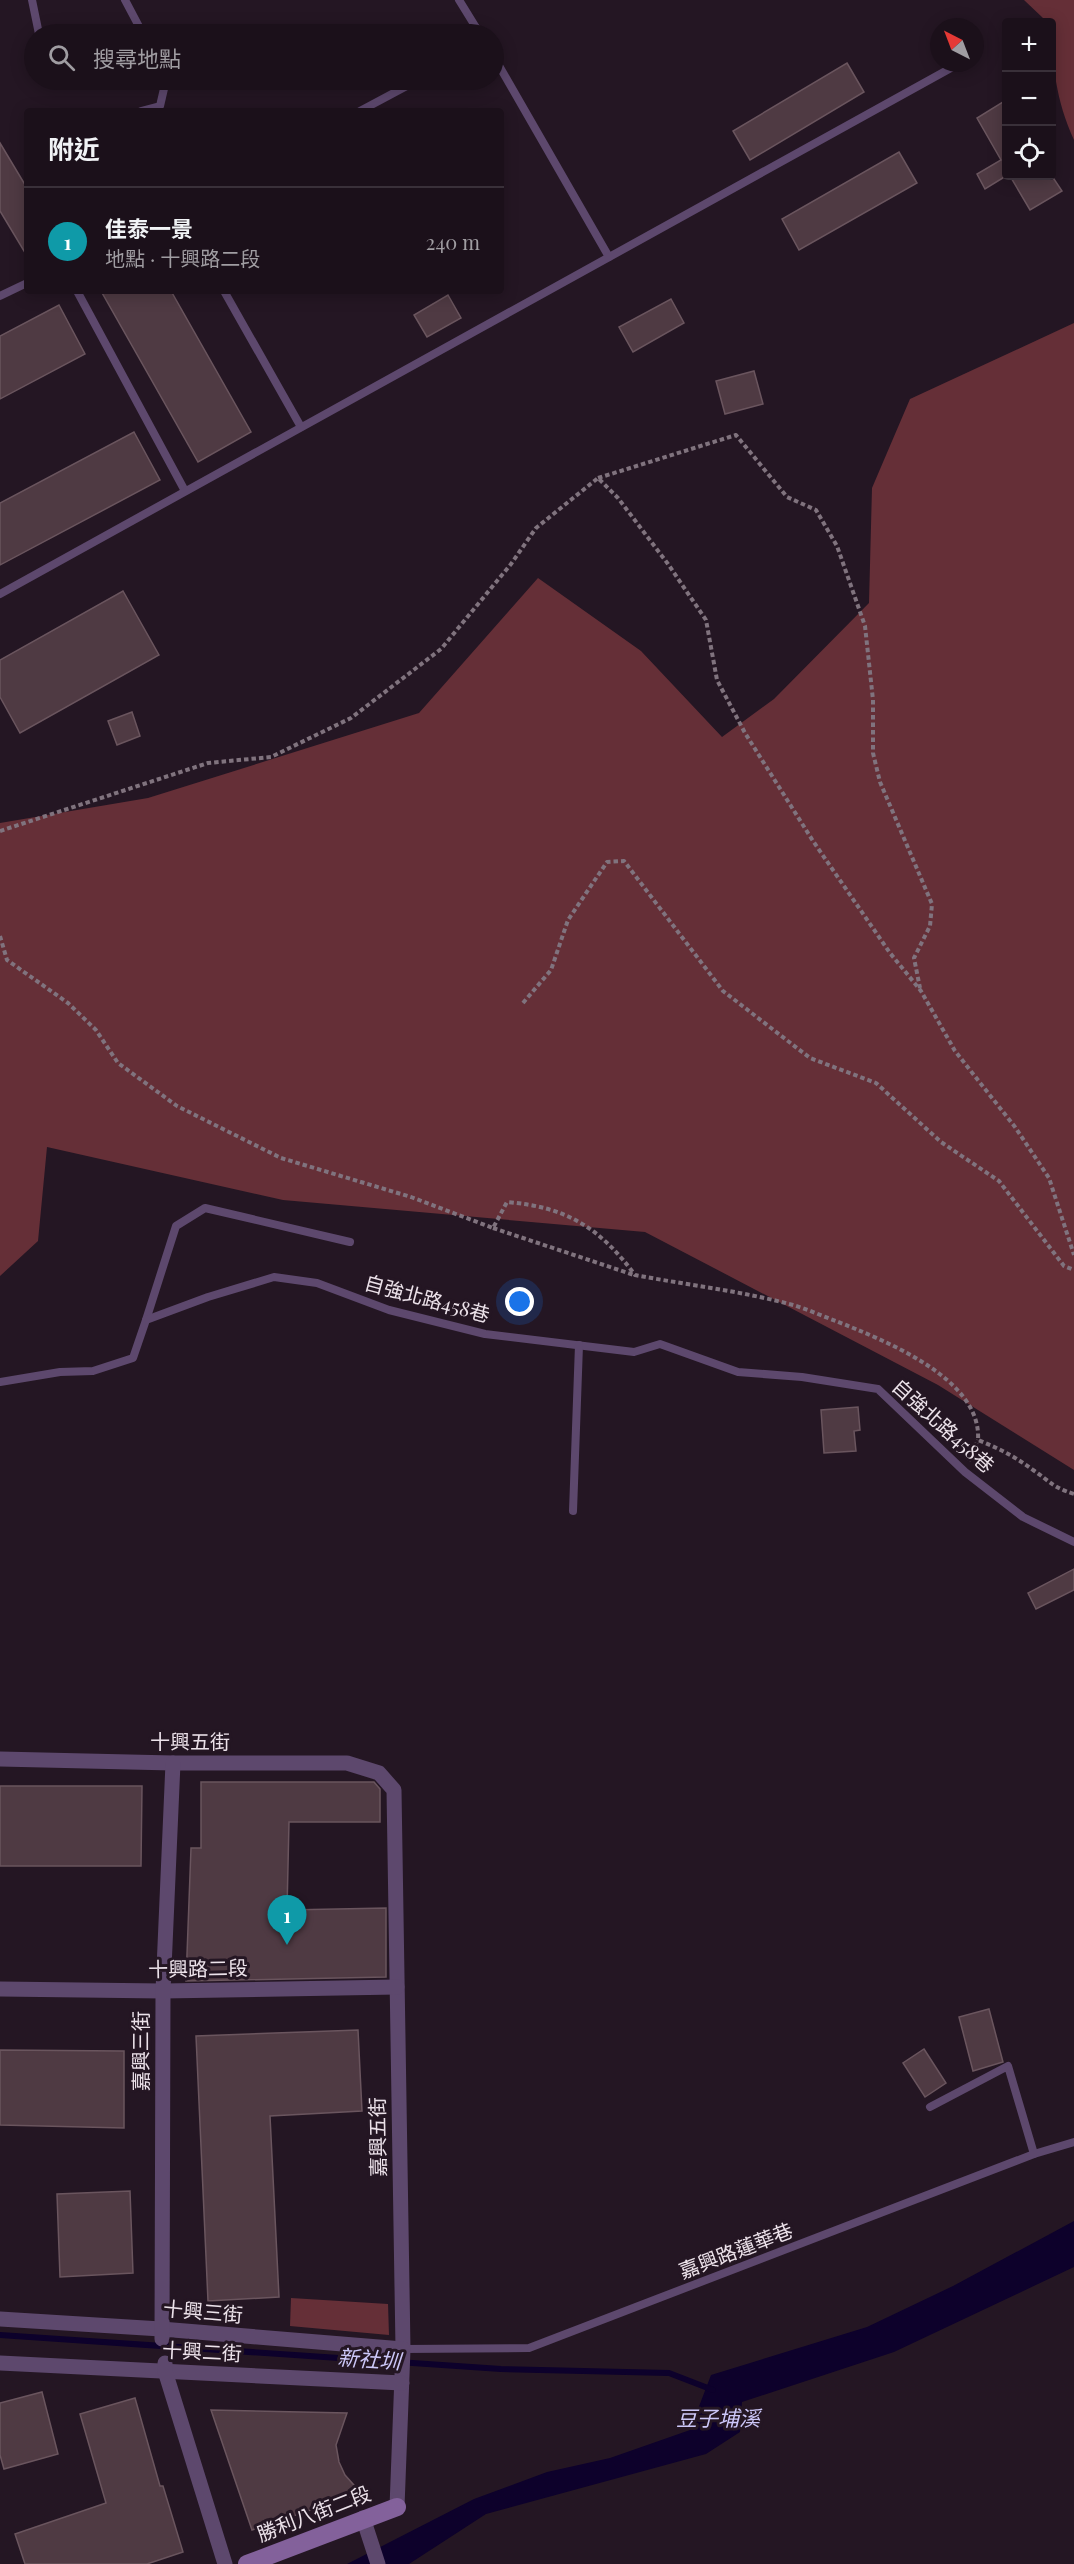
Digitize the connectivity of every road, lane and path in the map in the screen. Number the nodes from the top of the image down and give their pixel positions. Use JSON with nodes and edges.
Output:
{"nodes":[{"id":1,"x":32,"y":0,"type":"edge"},
{"id":2,"x":125,"y":0,"type":"edge"},
{"id":3,"x":459,"y":0,"type":"edge"},
{"id":4,"x":37,"y":24,"type":"edge"},
{"id":5,"x":138,"y":24,"type":"edge"},
{"id":6,"x":474,"y":24,"type":"edge"},
{"id":7,"x":944,"y":72,"type":"edge"},
{"id":8,"x":504,"y":74,"type":"edge"},
{"id":9,"x":164,"y":90,"type":"edge"},
{"id":10,"x":399,"y":90,"type":"edge"},
{"id":11,"x":152,"y":108,"type":"edge"},
{"id":12,"x":366,"y":108,"type":"edge"},
{"id":13,"x":609,"y":257,"type":"junction"},
{"id":14,"x":24,"y":284,"type":"edge"},
{"id":15,"x":79,"y":294,"type":"edge"},
{"id":16,"x":226,"y":294,"type":"edge"},
{"id":17,"x":0,"y":296,"type":"edge"},
{"id":18,"x":301,"y":428,"type":"junction"},
{"id":19,"x":598,"y":478,"type":"junction"},
{"id":20,"x":185,"y":491,"type":"junction"},
{"id":21,"x":0,"y":594,"type":"edge"},
{"id":22,"x":0,"y":831,"type":"edge"},
{"id":23,"x":0,"y":936,"type":"edge"},
{"id":24,"x":921,"y":991,"type":"junction"},
{"id":25,"x":522,"y":1004,"type":"dead end"},
{"id":26,"x":493,"y":1228,"type":"junction"},
{"id":27,"x":350,"y":1242,"type":"dead end"},
{"id":28,"x":1074,"y":1255,"type":"edge"},
{"id":29,"x":1074,"y":1270,"type":"edge"},
{"id":30,"x":635,"y":1275,"type":"junction"},
{"id":31,"x":146,"y":1320,"type":"junction"},
{"id":32,"x":579,"y":1346,"type":"junction"},
{"id":33,"x":0,"y":1382,"type":"edge"},
{"id":34,"x":978,"y":1440,"type":"junction"},
{"id":35,"x":965,"y":1472,"type":"junction"},
{"id":36,"x":1074,"y":1494,"type":"edge"},
{"id":37,"x":573,"y":1511,"type":"dead end"},
{"id":38,"x":1074,"y":1542,"type":"edge"},
{"id":39,"x":0,"y":1759,"type":"edge"},
{"id":40,"x":173,"y":1763,"type":"junction"},
{"id":41,"x":379,"y":1773,"type":"joint"},
{"id":42,"x":397,"y":1987,"type":"junction"},
{"id":43,"x":0,"y":1989,"type":"edge"},
{"id":44,"x":163,"y":1991,"type":"junction"},
{"id":45,"x":930,"y":2107,"type":"dead end"},
{"id":46,"x":1074,"y":2142,"type":"edge"},
{"id":47,"x":1034,"y":2154,"type":"junction"},
{"id":48,"x":0,"y":2319,"type":"edge"},
{"id":49,"x":161,"y":2334,"type":"junction"},
{"id":50,"x":403,"y":2351,"type":"junction"},
{"id":51,"x":0,"y":2364,"type":"edge"},
{"id":52,"x":165,"y":2366,"type":"junction"},
{"id":53,"x":402,"y":2380,"type":"junction"},
{"id":54,"x":397,"y":2507,"type":"joint"},
{"id":55,"x":363,"y":2518,"type":"junction"},
{"id":56,"x":225,"y":2564,"type":"edge"},
{"id":57,"x":247,"y":2564,"type":"edge"},
{"id":58,"x":378,"y":2564,"type":"edge"}],
"edges":[{"from":1,"to":4,"type":"lane"},
{"from":2,"to":5,"type":"lane"},
{"from":3,"to":6,"type":"lane"},
{"from":7,"to":13,"type":"lane"},
{"from":8,"to":13,"type":"lane"},
{"from":9,"to":11,"type":"lane"},
{"from":10,"to":12,"type":"lane"},
{"from":13,"to":18,"type":"lane"},
{"from":14,"to":17,"type":"lane"},
{"from":15,"to":20,"type":"lane"},
{"from":16,"to":18,"type":"lane"},
{"from":18,"to":20,"type":"lane"},
{"from":19,"to":22,"type":"path"},
{"from":19,"to":24,"type":"path"},
{"from":19,"to":24,"type":"path"},
{"from":20,"to":21,"type":"lane"},
{"from":23,"to":26,"type":"path"},
{"from":24,"to":28,"type":"path"},
{"from":25,"to":29,"type":"path"},
{"from":26,"to":30,"type":"path"},
{"from":26,"to":30,"type":"path"},
{"from":27,"to":31,"type":"lane"},
{"from":30,"to":34,"type":"path"},
{"from":31,"to":32,"type":"lane","name":"自強北路458巷"},
{"from":31,"to":33,"type":"lane"},
{"from":32,"to":35,"type":"lane","name":"自強北路458巷"},
{"from":32,"to":37,"type":"lane"},
{"from":34,"to":35,"type":"path"},
{"from":34,"to":36,"type":"path"},
{"from":35,"to":38,"type":"lane","name":"自強北路458巷"},
{"from":39,"to":40,"type":"street","name":"十興五街"},
{"from":40,"to":41,"type":"street","name":"十興五街"},
{"from":40,"to":44,"type":"street","name":"嘉興三街"},
{"from":41,"to":42,"type":"street","name":"嘉興五街"},
{"from":42,"to":44,"type":"street","name":"十興路二段"},
{"from":42,"to":50,"type":"street","name":"嘉興五街"},
{"from":43,"to":44,"type":"street","name":"十興路二段"},
{"from":44,"to":49,"type":"street","name":"嘉興三街"},
{"from":45,"to":47,"type":"lane"},
{"from":46,"to":47,"type":"lane","name":"嘉興路蓮華巷"},
{"from":47,"to":50,"type":"lane","name":"嘉興路蓮華巷"},
{"from":48,"to":49,"type":"street","name":"十興三街"},
{"from":49,"to":50,"type":"street","name":"十興三街"},
{"from":50,"to":53,"type":"street","name":"嘉興五街"},
{"from":51,"to":52,"type":"street","name":"十興二街"},
{"from":52,"to":53,"type":"street","name":"十興二街"},
{"from":52,"to":56,"type":"street"},
{"from":53,"to":54,"type":"street","name":"嘉興五街"},
{"from":54,"to":55,"type":"street","name":"勝利八街二段"},
{"from":55,"to":57,"type":"street","name":"勝利八街二段"},
{"from":55,"to":58,"type":"street"}]}
